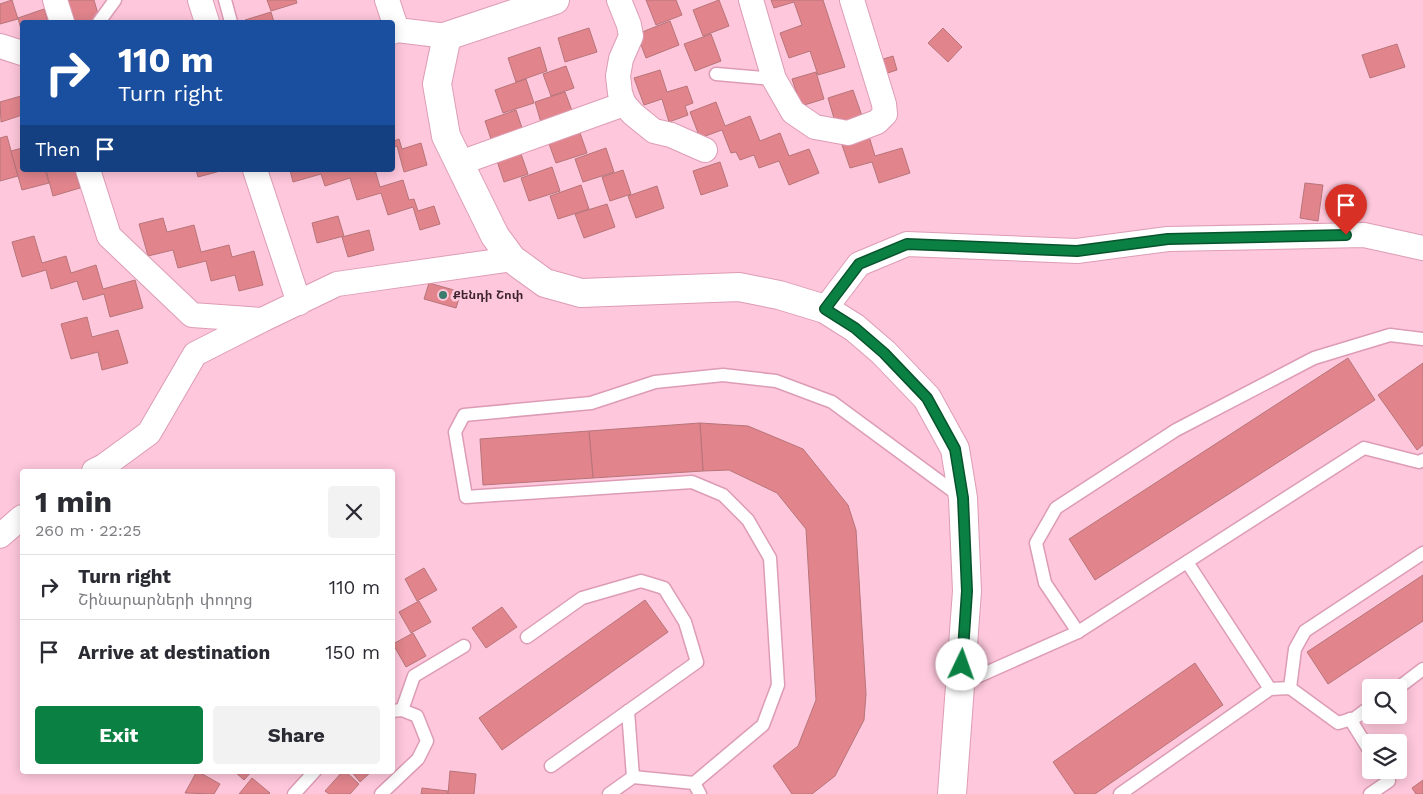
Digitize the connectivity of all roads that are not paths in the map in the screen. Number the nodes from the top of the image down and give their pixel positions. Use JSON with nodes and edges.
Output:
{"nodes":[{"id":1,"x":55,"y":0,"type":"edge"},
{"id":2,"x":115,"y":0,"type":"edge"},
{"id":3,"x":200,"y":0,"type":"edge"},
{"id":4,"x":225,"y":0,"type":"edge"},
{"id":5,"x":387,"y":0,"type":"edge"},
{"id":6,"x":555,"y":0,"type":"edge"},
{"id":7,"x":619,"y":0,"type":"edge"},
{"id":8,"x":751,"y":0,"type":"edge"},
{"id":9,"x":852,"y":0,"type":"edge"},
{"id":10,"x":61,"y":20,"type":"edge"},
{"id":11,"x":101,"y":20,"type":"edge"},
{"id":12,"x":206,"y":20,"type":"edge"},
{"id":13,"x":230,"y":20,"type":"edge"},
{"id":14,"x":392,"y":20,"type":"edge"},
{"id":15,"x":395,"y":31,"type":"edge"},
{"id":16,"x":447,"y":36,"type":"junction"},
{"id":17,"x":0,"y":46,"type":"edge"},
{"id":18,"x":20,"y":52,"type":"edge"},
{"id":19,"x":716,"y":74,"type":"dead end"},
{"id":20,"x":774,"y":79,"type":"junction"},
{"id":21,"x":624,"y":104,"type":"junction"},
{"id":22,"x":706,"y":150,"type":"dead end"},
{"id":23,"x":460,"y":163,"type":"junction"},
{"id":24,"x":89,"y":172,"type":"edge"},
{"id":25,"x":256,"y":172,"type":"edge"},
{"id":26,"x":1423,"y":248,"type":"edge"},
{"id":27,"x":512,"y":260,"type":"junction"},
{"id":28,"x":299,"y":303,"type":"junction"},
{"id":29,"x":825,"y":309,"type":"junction"},
{"id":30,"x":262,"y":320,"type":"junction"},
{"id":31,"x":1423,"y":339,"type":"edge"},
{"id":32,"x":1423,"y":460,"type":"edge"},
{"id":33,"x":98,"y":469,"type":"edge"},
{"id":34,"x":963,"y":498,"type":"junction"},
{"id":35,"x":20,"y":519,"type":"edge"},
{"id":36,"x":0,"y":536,"type":"edge"},
{"id":37,"x":1423,"y":553,"type":"edge"},
{"id":38,"x":1187,"y":562,"type":"junction"},
{"id":39,"x":1078,"y":632,"type":"junction"},
{"id":40,"x":527,"y":637,"type":"dead end"},
{"id":41,"x":464,"y":646,"type":"dead end"},
{"id":42,"x":1423,"y":669,"type":"edge"},
{"id":43,"x":1407,"y":681,"type":"edge"},
{"id":44,"x":961,"y":684,"type":"junction"},
{"id":45,"x":1290,"y":688,"type":"junction"},
{"id":46,"x":1270,"y":689,"type":"junction"},
{"id":47,"x":397,"y":711,"type":"edge"},
{"id":48,"x":628,"y":711,"type":"junction"},
{"id":49,"x":1362,"y":713,"type":"edge"},
{"id":50,"x":1350,"y":719,"type":"junction"},
{"id":51,"x":1362,"y":738,"type":"edge"},
{"id":52,"x":551,"y":766,"type":"dead end"},
{"id":53,"x":312,"y":774,"type":"edge"},
{"id":54,"x":633,"y":777,"type":"junction"},
{"id":55,"x":1388,"y":779,"type":"edge"},
{"id":56,"x":697,"y":788,"type":"edge"},
{"id":57,"x":294,"y":794,"type":"edge"},
{"id":58,"x":380,"y":794,"type":"edge"},
{"id":59,"x":609,"y":794,"type":"edge"},
{"id":60,"x":952,"y":794,"type":"edge"},
{"id":61,"x":1120,"y":794,"type":"edge"},
{"id":62,"x":1370,"y":794,"type":"edge"}],
"edges":[{"from":1,"to":10,"type":"street"},
{"from":2,"to":11,"type":"lane"},
{"from":3,"to":12,"type":"street"},
{"from":4,"to":13,"type":"lane"},
{"from":5,"to":14,"type":"street"},
{"from":6,"to":16,"type":"street"},
{"from":7,"to":21,"type":"street"},
{"from":8,"to":20,"type":"street"},
{"from":9,"to":20,"type":"street"},
{"from":15,"to":16,"type":"street"},
{"from":16,"to":23,"type":"street"},
{"from":17,"to":18,"type":"street"},
{"from":19,"to":20,"type":"lane"},
{"from":21,"to":22,"type":"street"},
{"from":21,"to":23,"type":"street"},
{"from":23,"to":27,"type":"street"},
{"from":24,"to":30,"type":"street"},
{"from":25,"to":28,"type":"street"},
{"from":26,"to":29,"type":"street"},
{"from":27,"to":28,"type":"street"},
{"from":27,"to":29,"type":"street"},
{"from":28,"to":30,"type":"street"},
{"from":29,"to":34,"type":"street"},
{"from":30,"to":33,"type":"street"},
{"from":31,"to":39,"type":"lane"},
{"from":32,"to":38,"type":"lane"},
{"from":34,"to":44,"type":"street"},
{"from":34,"to":56,"type":"lane"},
{"from":35,"to":36,"type":"street"},
{"from":37,"to":45,"type":"lane"},
{"from":38,"to":39,"type":"lane"},
{"from":38,"to":46,"type":"lane"},
{"from":39,"to":44,"type":"lane"},
{"from":40,"to":48,"type":"lane"},
{"from":41,"to":47,"type":"lane"},
{"from":42,"to":43,"type":"lane"},
{"from":44,"to":60,"type":"street"},
{"from":45,"to":46,"type":"lane"},
{"from":45,"to":50,"type":"lane"},
{"from":46,"to":61,"type":"lane"},
{"from":47,"to":58,"type":"lane"},
{"from":48,"to":52,"type":"lane"},
{"from":48,"to":54,"type":"lane"},
{"from":49,"to":50,"type":"lane"},
{"from":50,"to":51,"type":"lane"},
{"from":53,"to":57,"type":"lane"},
{"from":54,"to":56,"type":"lane"},
{"from":54,"to":59,"type":"lane"},
{"from":55,"to":62,"type":"lane"}]}
